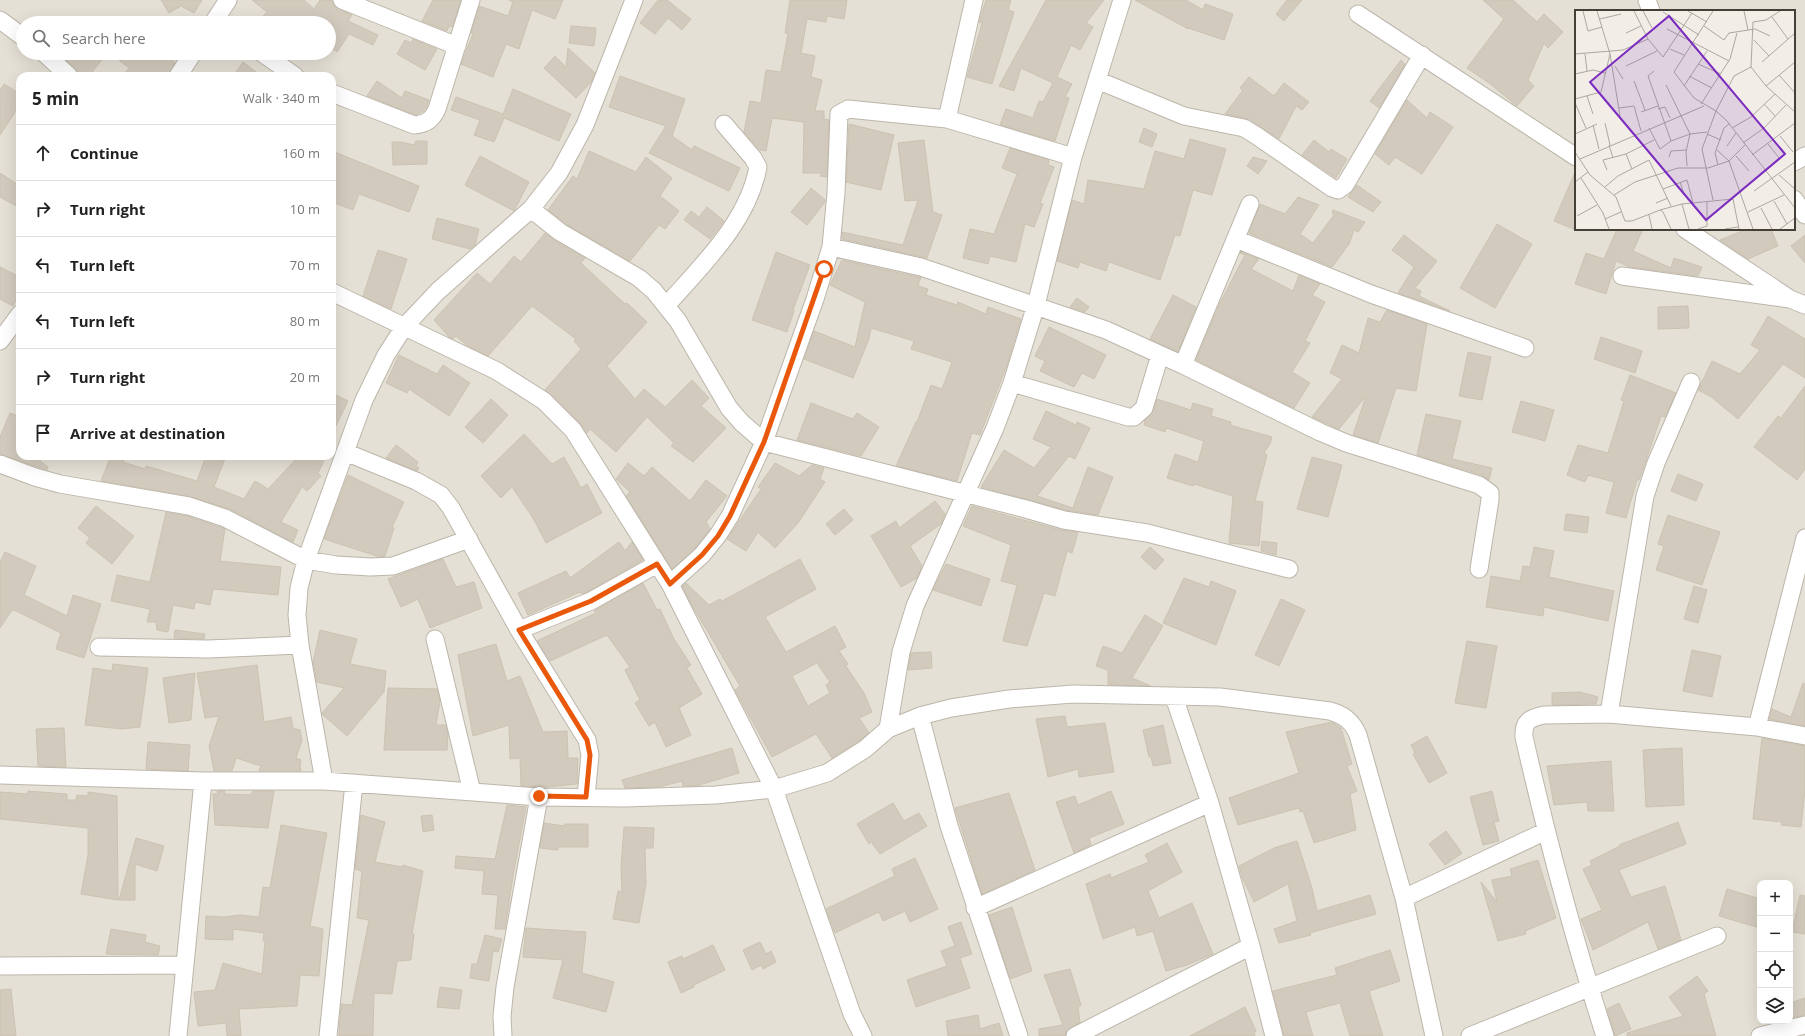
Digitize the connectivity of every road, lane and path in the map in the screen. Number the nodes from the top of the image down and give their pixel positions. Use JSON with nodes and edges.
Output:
{"nodes":[{"id":1,"x":228,"y":0,"type":"edge"},
{"id":2,"x":342,"y":0,"type":"edge"},
{"id":3,"x":471,"y":0,"type":"edge"},
{"id":4,"x":634,"y":0,"type":"edge"},
{"id":5,"x":974,"y":0,"type":"edge"},
{"id":6,"x":1122,"y":0,"type":"edge"},
{"id":7,"x":1647,"y":0,"type":"edge"},
{"id":8,"x":1651,"y":10,"type":"edge"},
{"id":9,"x":1358,"y":14,"type":"dead end"},
{"id":10,"x":219,"y":16,"type":"edge"},
{"id":11,"x":0,"y":20,"type":"edge"},
{"id":12,"x":16,"y":32,"type":"edge"},
{"id":13,"x":456,"y":46,"type":"junction"},
{"id":14,"x":1422,"y":55,"type":"junction"},
{"id":15,"x":52,"y":60,"type":"edge"},
{"id":16,"x":188,"y":60,"type":"edge"},
{"id":17,"x":272,"y":60,"type":"edge"},
{"id":18,"x":65,"y":72,"type":"edge"},
{"id":19,"x":181,"y":72,"type":"edge"},
{"id":20,"x":290,"y":72,"type":"edge"},
{"id":21,"x":1097,"y":80,"type":"junction"},
{"id":22,"x":336,"y":95,"type":"edge"},
{"id":23,"x":947,"y":119,"type":"junction"},
{"id":24,"x":724,"y":124,"type":"dead end"},
{"id":25,"x":1575,"y":156,"type":"edge"},
{"id":26,"x":1805,"y":156,"type":"edge"},
{"id":27,"x":1073,"y":158,"type":"junction"},
{"id":28,"x":1795,"y":161,"type":"edge"},
{"id":29,"x":1795,"y":200,"type":"edge"},
{"id":30,"x":1250,"y":204,"type":"dead end"},
{"id":31,"x":531,"y":209,"type":"junction"},
{"id":32,"x":1805,"y":215,"type":"edge"},
{"id":33,"x":1687,"y":230,"type":"edge"},
{"id":34,"x":1236,"y":239,"type":"junction"},
{"id":35,"x":831,"y":247,"type":"junction"},
{"id":36,"x":1622,"y":276,"type":"dead end"},
{"id":37,"x":336,"y":294,"type":"edge"},
{"id":38,"x":1798,"y":302,"type":"edge"},
{"id":39,"x":1036,"y":305,"type":"junction"},
{"id":40,"x":666,"y":306,"type":"junction"},
{"id":41,"x":16,"y":319,"type":"edge"},
{"id":42,"x":404,"y":327,"type":"junction"},
{"id":43,"x":0,"y":341,"type":"edge"},
{"id":44,"x":1525,"y":348,"type":"dead end"},
{"id":45,"x":1160,"y":354,"type":"junction"},
{"id":46,"x":1183,"y":365,"type":"junction"},
{"id":47,"x":1691,"y":382,"type":"dead end"},
{"id":48,"x":1012,"y":383,"type":"junction"},
{"id":49,"x":764,"y":442,"type":"junction"},
{"id":50,"x":345,"y":452,"type":"junction"},
{"id":51,"x":0,"y":464,"type":"edge"},
{"id":52,"x":965,"y":493,"type":"junction"},
{"id":53,"x":1805,"y":538,"type":"edge"},
{"id":54,"x":469,"y":539,"type":"junction"},
{"id":55,"x":306,"y":560,"type":"junction"},
{"id":56,"x":657,"y":564,"type":"junction"},
{"id":57,"x":1289,"y":569,"type":"dead end"},
{"id":58,"x":1479,"y":569,"type":"dead end"},
{"id":59,"x":670,"y":584,"type":"junction"},
{"id":60,"x":519,"y":630,"type":"junction"},
{"id":61,"x":435,"y":639,"type":"dead end"},
{"id":62,"x":300,"y":645,"type":"junction"},
{"id":63,"x":99,"y":647,"type":"dead end"},
{"id":64,"x":1174,"y":697,"type":"junction"},
{"id":65,"x":1609,"y":714,"type":"junction"},
{"id":66,"x":920,"y":716,"type":"junction"},
{"id":67,"x":1757,"y":727,"type":"junction"},
{"id":68,"x":888,"y":729,"type":"junction"},
{"id":69,"x":1805,"y":736,"type":"edge"},
{"id":70,"x":0,"y":775,"type":"edge"},
{"id":71,"x":203,"y":781,"type":"junction"},
{"id":72,"x":324,"y":781,"type":"junction"},
{"id":73,"x":354,"y":783,"type":"junction"},
{"id":74,"x":774,"y":789,"type":"junction"},
{"id":75,"x":472,"y":792,"type":"junction"},
{"id":76,"x":539,"y":796,"type":"junction"},
{"id":77,"x":586,"y":797,"type":"junction"},
{"id":78,"x":1210,"y":804,"type":"junction"},
{"id":79,"x":1546,"y":832,"type":"junction"},
{"id":80,"x":1404,"y":898,"type":"junction"},
{"id":81,"x":975,"y":908,"type":"junction"},
{"id":82,"x":1718,"y":936,"type":"dead end"},
{"id":83,"x":1251,"y":946,"type":"junction"},
{"id":84,"x":185,"y":965,"type":"junction"},
{"id":85,"x":0,"y":966,"type":"edge"},
{"id":86,"x":1589,"y":987,"type":"junction"},
{"id":87,"x":1805,"y":1025,"type":"edge"},
{"id":88,"x":178,"y":1036,"type":"edge"},
{"id":89,"x":328,"y":1036,"type":"edge"},
{"id":90,"x":503,"y":1036,"type":"edge"},
{"id":91,"x":863,"y":1036,"type":"edge"},
{"id":92,"x":1019,"y":1036,"type":"edge"},
{"id":93,"x":1074,"y":1036,"type":"edge"},
{"id":94,"x":1274,"y":1036,"type":"edge"},
{"id":95,"x":1434,"y":1036,"type":"edge"},
{"id":96,"x":1470,"y":1036,"type":"edge"},
{"id":97,"x":1605,"y":1036,"type":"edge"},
{"id":98,"x":1760,"y":1036,"type":"edge"}],
"edges":[{"from":1,"to":10,"type":"street"},
{"from":2,"to":13,"type":"street"},
{"from":3,"to":13,"type":"street"},
{"from":4,"to":31,"type":"street"},
{"from":5,"to":23,"type":"street"},
{"from":6,"to":21,"type":"street"},
{"from":7,"to":8,"type":"street"},
{"from":9,"to":14,"type":"street"},
{"from":11,"to":12,"type":"street"},
{"from":13,"to":22,"type":"street"},
{"from":14,"to":21,"type":"street"},
{"from":14,"to":25,"type":"street"},
{"from":15,"to":18,"type":"street"},
{"from":16,"to":19,"type":"street"},
{"from":17,"to":20,"type":"street"},
{"from":21,"to":27,"type":"street"},
{"from":23,"to":27,"type":"street"},
{"from":23,"to":35,"type":"street"},
{"from":24,"to":40,"type":"street"},
{"from":26,"to":28,"type":"street"},
{"from":27,"to":39,"type":"street"},
{"from":29,"to":32,"type":"street"},
{"from":30,"to":34,"type":"street"},
{"from":31,"to":40,"type":"street"},
{"from":31,"to":42,"type":"street"},
{"from":33,"to":38,"type":"street"},
{"from":34,"to":44,"type":"street"},
{"from":34,"to":46,"type":"street"},
{"from":35,"to":39,"type":"street"},
{"from":35,"to":49,"type":"street"},
{"from":36,"to":38,"type":"street"},
{"from":37,"to":42,"type":"street"},
{"from":39,"to":45,"type":"street"},
{"from":39,"to":48,"type":"street"},
{"from":40,"to":49,"type":"street"},
{"from":41,"to":43,"type":"street"},
{"from":42,"to":50,"type":"street"},
{"from":42,"to":56,"type":"street"},
{"from":45,"to":46,"type":"street"},
{"from":45,"to":48,"type":"street"},
{"from":46,"to":58,"type":"street"},
{"from":47,"to":65,"type":"street"},
{"from":48,"to":52,"type":"street"},
{"from":49,"to":52,"type":"street"},
{"from":49,"to":59,"type":"street"},
{"from":50,"to":54,"type":"street"},
{"from":50,"to":55,"type":"street"},
{"from":51,"to":55,"type":"street"},
{"from":52,"to":57,"type":"street"},
{"from":52,"to":68,"type":"street"},
{"from":53,"to":67,"type":"street"},
{"from":54,"to":55,"type":"street"},
{"from":54,"to":60,"type":"street"},
{"from":55,"to":62,"type":"street"},
{"from":56,"to":59,"type":"street"},
{"from":56,"to":60,"type":"street"},
{"from":59,"to":74,"type":"street"},
{"from":60,"to":77,"type":"street"},
{"from":61,"to":75,"type":"street"},
{"from":62,"to":63,"type":"street"},
{"from":62,"to":72,"type":"street"},
{"from":64,"to":66,"type":"street"},
{"from":64,"to":78,"type":"street"},
{"from":64,"to":80,"type":"street"},
{"from":65,"to":67,"type":"street"},
{"from":65,"to":79,"type":"street"},
{"from":66,"to":68,"type":"street"},
{"from":66,"to":81,"type":"street"},
{"from":67,"to":69,"type":"street"},
{"from":68,"to":74,"type":"street"},
{"from":70,"to":71,"type":"street"},
{"from":71,"to":72,"type":"street"},
{"from":71,"to":84,"type":"street"},
{"from":72,"to":73,"type":"street"},
{"from":73,"to":75,"type":"street"},
{"from":73,"to":89,"type":"street"},
{"from":74,"to":77,"type":"street"},
{"from":74,"to":91,"type":"street"},
{"from":75,"to":76,"type":"street"},
{"from":76,"to":77,"type":"street"},
{"from":76,"to":90,"type":"street"},
{"from":78,"to":81,"type":"street"},
{"from":78,"to":83,"type":"street"},
{"from":79,"to":80,"type":"street"},
{"from":79,"to":86,"type":"street"},
{"from":80,"to":95,"type":"street"},
{"from":81,"to":92,"type":"street"},
{"from":82,"to":86,"type":"street"},
{"from":83,"to":93,"type":"street"},
{"from":83,"to":94,"type":"street"},
{"from":84,"to":85,"type":"street"},
{"from":84,"to":88,"type":"street"},
{"from":86,"to":96,"type":"street"},
{"from":86,"to":97,"type":"street"},
{"from":87,"to":98,"type":"street"}]}
